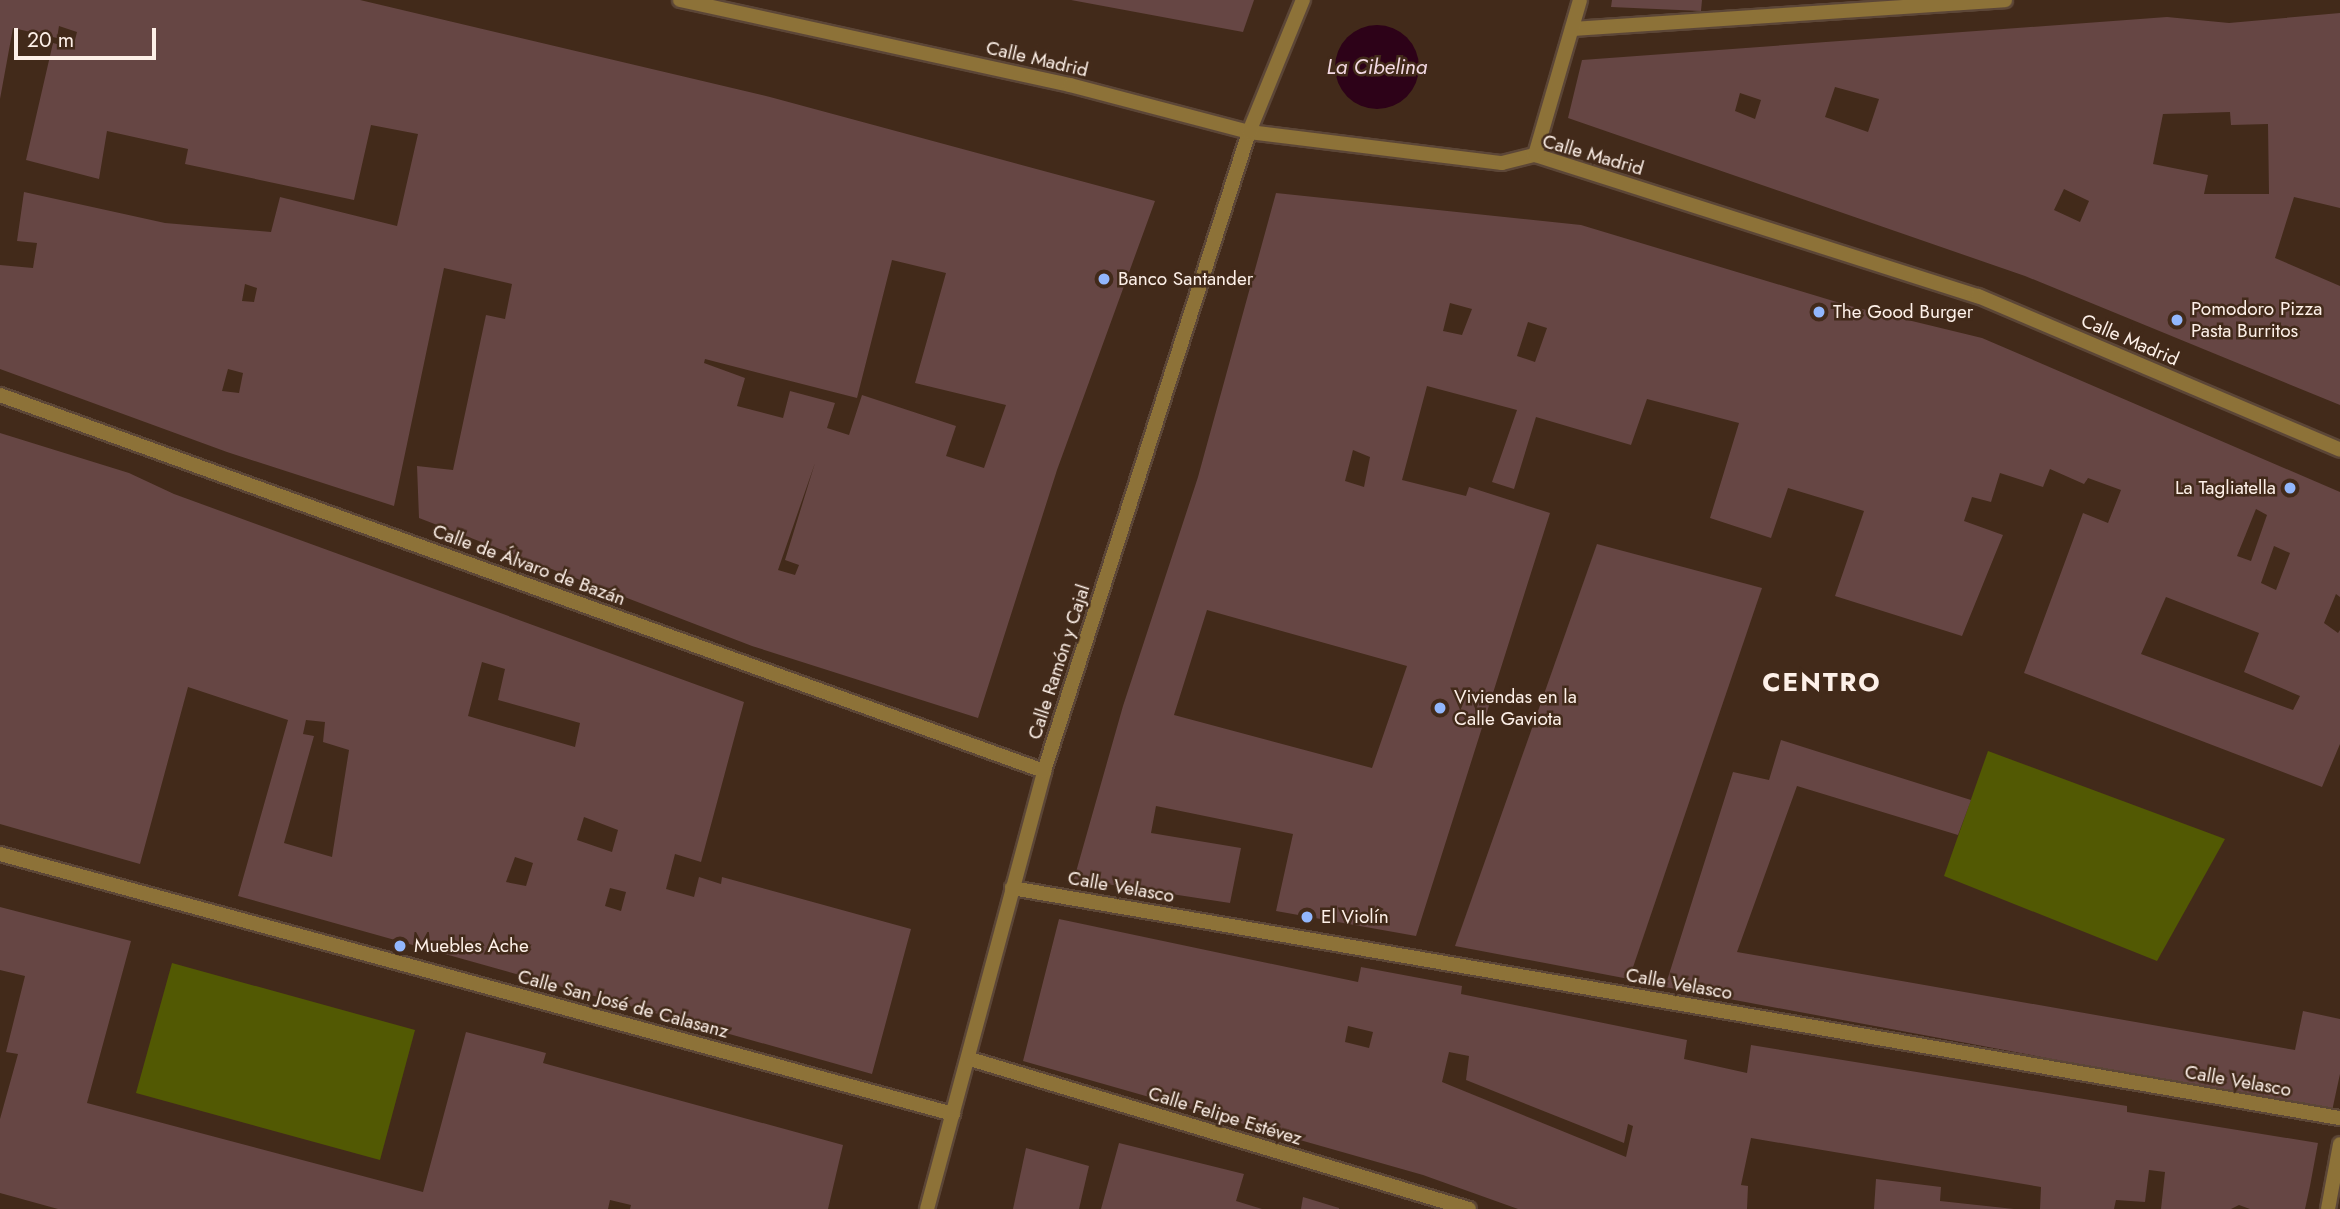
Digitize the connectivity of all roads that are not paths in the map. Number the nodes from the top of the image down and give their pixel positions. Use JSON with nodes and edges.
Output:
{"nodes":[{"id":1,"x":680,"y":0,"type":"edge"},
{"id":2,"x":1303,"y":0,"type":"edge"},
{"id":3,"x":1580,"y":0,"type":"edge"},
{"id":4,"x":2005,"y":0,"type":"edge"},
{"id":5,"x":1572,"y":29,"type":"junction"},
{"id":6,"x":1249,"y":132,"type":"junction"},
{"id":7,"x":1535,"y":155,"type":"junction"},
{"id":8,"x":0,"y":395,"type":"edge"},
{"id":9,"x":2340,"y":450,"type":"edge"},
{"id":10,"x":1044,"y":771,"type":"junction"},
{"id":11,"x":0,"y":854,"type":"edge"},
{"id":12,"x":1012,"y":888,"type":"junction"},
{"id":13,"x":970,"y":1059,"type":"junction"},
{"id":14,"x":953,"y":1114,"type":"junction"},
{"id":15,"x":2340,"y":1118,"type":"edge"},
{"id":16,"x":2340,"y":1144,"type":"edge"},
{"id":17,"x":927,"y":1209,"type":"edge"},
{"id":18,"x":1469,"y":1209,"type":"edge"},
{"id":19,"x":2328,"y":1209,"type":"edge"}],
"edges":[{"from":1,"to":6,"type":"street","name":"Calle Madrid"},
{"from":2,"to":6,"type":"street","name":"Calle Ramón y Cajal"},
{"from":3,"to":5,"type":"street"},
{"from":4,"to":5,"type":"street"},
{"from":5,"to":7,"type":"street"},
{"from":6,"to":7,"type":"street","name":"Calle Madrid"},
{"from":6,"to":10,"type":"street","name":"Calle Ramón y Cajal"},
{"from":7,"to":9,"type":"street","name":"Calle Madrid"},
{"from":8,"to":10,"type":"street","name":"Calle de Álvaro de Bazán"},
{"from":10,"to":12,"type":"street","name":"Calle Ramón y Cajal"},
{"from":11,"to":14,"type":"street","name":"Calle San José de Calasanz"},
{"from":12,"to":13,"type":"street","name":"Calle Ramón y Cajal"},
{"from":12,"to":15,"type":"street","name":"Calle Velasco"},
{"from":13,"to":14,"type":"street","name":"Calle Ramón y Cajal"},
{"from":13,"to":18,"type":"street","name":"Calle Felipe Estévez"},
{"from":14,"to":17,"type":"street","name":"Calle Ramón y Cajal"},
{"from":16,"to":19,"type":"street"}]}
